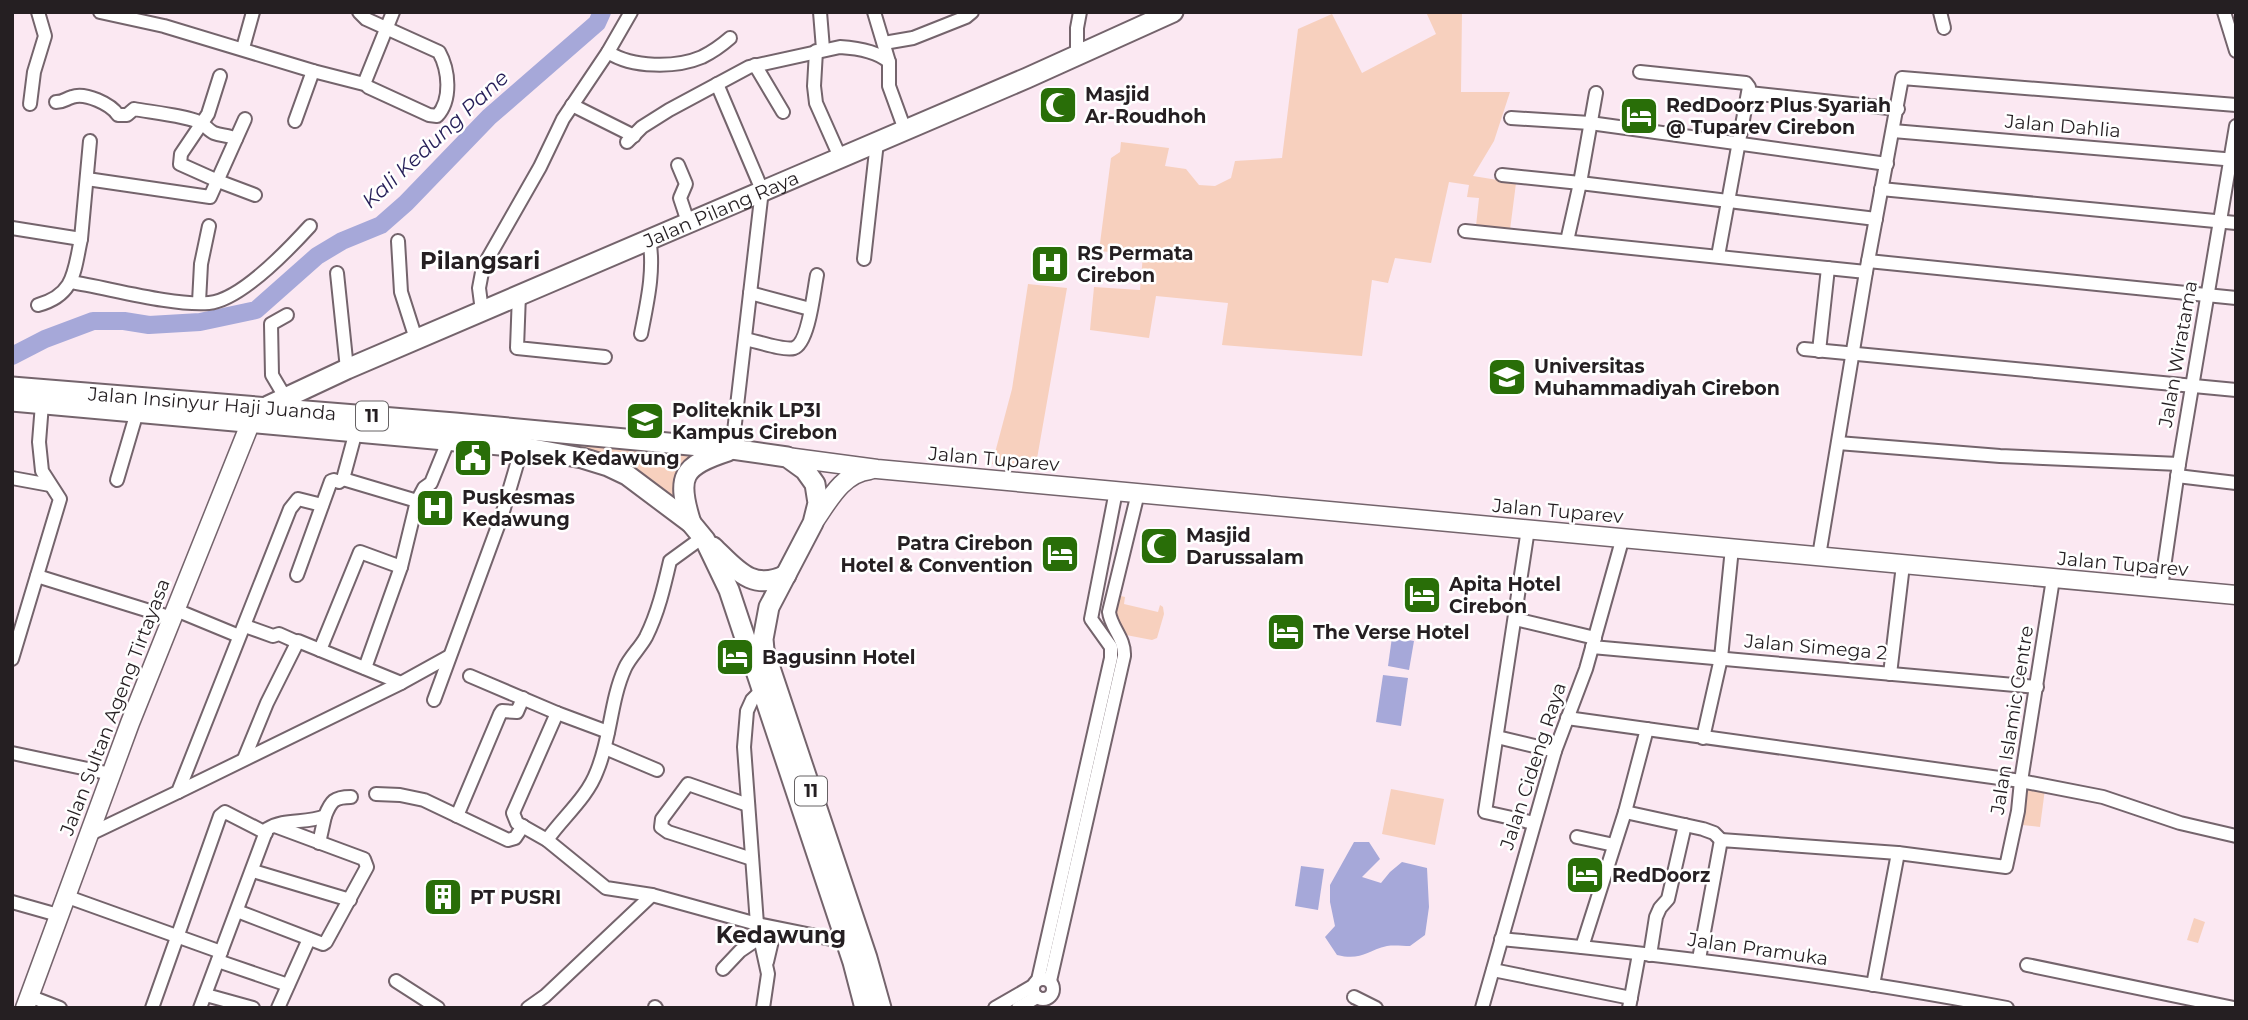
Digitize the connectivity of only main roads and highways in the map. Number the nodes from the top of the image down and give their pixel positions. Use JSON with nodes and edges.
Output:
{"nodes":[{"id":1,"x":1173,"y":12,"type":"edge"},
{"id":2,"x":12,"y":387,"type":"edge"},
{"id":3,"x":81,"y":400,"type":"junction"},
{"id":4,"x":12,"y":401,"type":"edge"},
{"id":5,"x":289,"y":411,"type":"junction"},
{"id":6,"x":250,"y":424,"type":"junction"},
{"id":7,"x":732,"y":449,"type":"junction"},
{"id":8,"x":787,"y":457,"type":"junction"},
{"id":9,"x":877,"y":469,"type":"junction"},
{"id":10,"x":813,"y":523,"type":"junction"},
{"id":11,"x":700,"y":533,"type":"junction"},
{"id":12,"x":786,"y":575,"type":"junction"},
{"id":13,"x":2236,"y":595,"type":"edge"},
{"id":14,"x":796,"y":768,"type":"junction"},
{"id":15,"x":824,"y":854,"type":"junction"},
{"id":16,"x":860,"y":960,"type":"junction"},
{"id":17,"x":27,"y":1002,"type":"edge"},
{"id":18,"x":865,"y":1008,"type":"edge"},
{"id":19,"x":881,"y":1008,"type":"edge"}],
"edges":[{"from":1,"to":5,"type":"highway","name":"Jalan Pilang Raya"},
{"from":2,"to":3,"type":"highway","name":"Jalan Insinyur Haji Juanda","number":"11"},
{"from":3,"to":4,"type":"highway","name":"Jalan Insinyur Haji Juanda","number":"11"},
{"from":3,"to":5,"type":"highway","name":"Jalan Insinyur Haji Juanda","number":"11"},
{"from":3,"to":6,"type":"highway","name":"Jalan Insinyur Haji Juanda","number":"11"},
{"from":5,"to":6,"type":"highway","name":"Jalan Insinyur Haji Juanda","number":"11"},
{"from":5,"to":7,"type":"highway","name":"Jalan Insinyur Haji Juanda","number":"11"},
{"from":5,"to":11,"type":"highway","name":"Jalan Insinyur Haji Juanda","number":"11"},
{"from":6,"to":17,"type":"main road","name":"Jalan Sultan Ageng Tirtayasa"},
{"from":7,"to":8,"type":"highway","name":"Jalan Insinyur Haji Juanda","number":"11"},
{"from":7,"to":11,"type":"highway"},
{"from":8,"to":9,"type":"main road","name":"Jalan Tuparev"},
{"from":8,"to":10,"type":"highway","number":"11"},
{"from":9,"to":10,"type":"main road"},
{"from":9,"to":13,"type":"main road","name":"Jalan Tuparev"},
{"from":10,"to":12,"type":"highway","number":"11"},
{"from":11,"to":12,"type":"highway"},
{"from":11,"to":14,"type":"highway","number":"11"},
{"from":12,"to":14,"type":"highway","number":"11"},
{"from":14,"to":15,"type":"highway","number":"11"},
{"from":15,"to":16,"type":"highway","number":"11"},
{"from":15,"to":16,"type":"highway","number":"11"},
{"from":16,"to":18,"type":"highway","number":"11"},
{"from":16,"to":19,"type":"highway","number":"11"}]}
